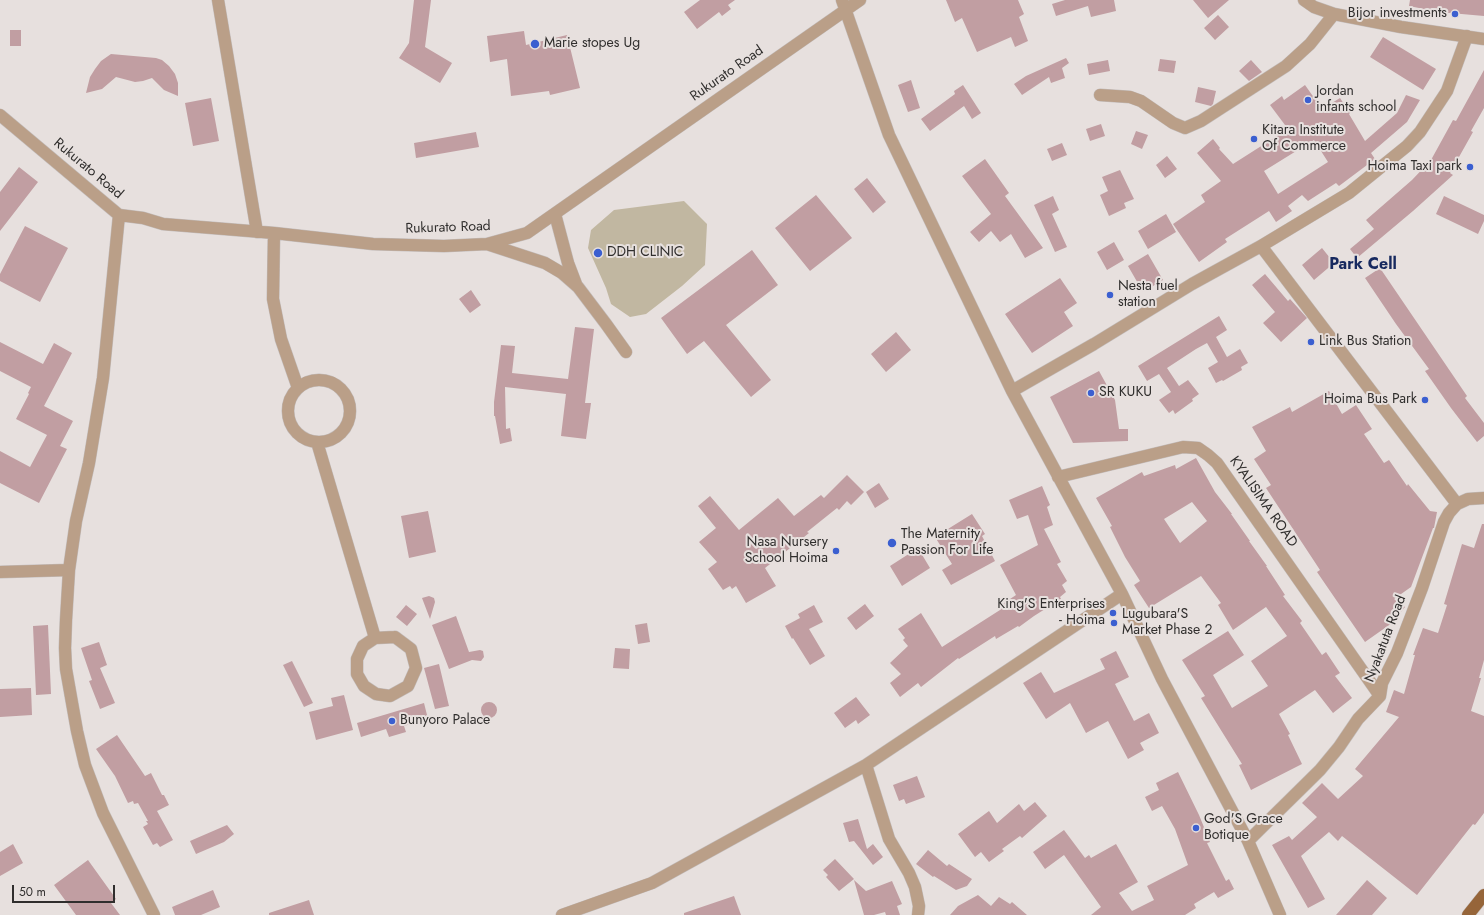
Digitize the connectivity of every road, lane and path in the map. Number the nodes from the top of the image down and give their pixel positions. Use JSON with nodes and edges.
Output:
{"nodes":[{"id":1,"x":218,"y":0,"type":"edge"},
{"id":2,"x":860,"y":0,"type":"edge"},
{"id":3,"x":1304,"y":0,"type":"edge"},
{"id":4,"x":844,"y":4,"type":"edge"},
{"id":5,"x":1334,"y":14,"type":"junction"},
{"id":6,"x":1467,"y":36,"type":"junction"},
{"id":7,"x":1484,"y":39,"type":"edge"},
{"id":8,"x":1100,"y":95,"type":"dead end"},
{"id":9,"x":0,"y":114,"type":"edge"},
{"id":10,"x":120,"y":214,"type":"junction"},
{"id":11,"x":554,"y":214,"type":"junction"},
{"id":12,"x":257,"y":232,"type":"junction"},
{"id":13,"x":274,"y":233,"type":"junction"},
{"id":14,"x":487,"y":244,"type":"junction"},
{"id":15,"x":1262,"y":246,"type":"junction"},
{"id":16,"x":578,"y":287,"type":"junction"},
{"id":17,"x":626,"y":352,"type":"dead end"},
{"id":18,"x":298,"y":388,"type":"junction"},
{"id":19,"x":1012,"y":391,"type":"junction"},
{"id":20,"x":317,"y":442,"type":"junction"},
{"id":21,"x":1058,"y":477,"type":"junction"},
{"id":22,"x":1484,"y":498,"type":"edge"},
{"id":23,"x":1458,"y":504,"type":"junction"},
{"id":24,"x":69,"y":570,"type":"junction"},
{"id":25,"x":0,"y":572,"type":"edge"},
{"id":26,"x":1122,"y":594,"type":"junction"},
{"id":27,"x":375,"y":638,"type":"junction"},
{"id":28,"x":1380,"y":696,"type":"junction"},
{"id":29,"x":866,"y":766,"type":"junction"},
{"id":30,"x":1248,"y":841,"type":"junction"},
{"id":31,"x":1484,"y":895,"type":"edge"},
{"id":32,"x":154,"y":915,"type":"edge"},
{"id":33,"x":562,"y":915,"type":"edge"},
{"id":34,"x":918,"y":915,"type":"edge"},
{"id":35,"x":1280,"y":915,"type":"edge"},
{"id":36,"x":1468,"y":915,"type":"edge"}],
"edges":[{"from":1,"to":12,"type":"street"},
{"from":2,"to":4,"type":"street","name":"Rukurato Road"},
{"from":3,"to":5,"type":"street"},
{"from":4,"to":11,"type":"street","name":"Rukurato Road"},
{"from":4,"to":19,"type":"street"},
{"from":5,"to":6,"type":"street"},
{"from":5,"to":8,"type":"street"},
{"from":6,"to":7,"type":"street"},
{"from":6,"to":15,"type":"street"},
{"from":9,"to":10,"type":"street","name":"Rukurato Road"},
{"from":10,"to":12,"type":"street","name":"Rukurato Road"},
{"from":10,"to":24,"type":"street"},
{"from":11,"to":14,"type":"street","name":"Rukurato Road"},
{"from":11,"to":16,"type":"street"},
{"from":12,"to":13,"type":"street","name":"Rukurato Road"},
{"from":13,"to":14,"type":"street","name":"Rukurato Road"},
{"from":13,"to":18,"type":"street"},
{"from":14,"to":16,"type":"street"},
{"from":15,"to":19,"type":"street"},
{"from":15,"to":23,"type":"street"},
{"from":16,"to":17,"type":"street"},
{"from":18,"to":20,"type":"street"},
{"from":18,"to":20,"type":"street"},
{"from":19,"to":21,"type":"street"},
{"from":20,"to":27,"type":"street"},
{"from":21,"to":26,"type":"street"},
{"from":21,"to":28,"type":"street","name":"KYALISIMA ROAD"},
{"from":22,"to":23,"type":"street"},
{"from":23,"to":28,"type":"street","name":"Nyakatuta Road"},
{"from":24,"to":25,"type":"street"},
{"from":24,"to":32,"type":"street"},
{"from":26,"to":29,"type":"street"},
{"from":26,"to":30,"type":"street"},
{"from":27,"to":27,"type":"street"},
{"from":28,"to":30,"type":"street","name":"Nyakatuta Road"},
{"from":29,"to":33,"type":"street"},
{"from":29,"to":34,"type":"street"},
{"from":30,"to":35,"type":"street"},
{"from":31,"to":36,"type":"main road"}]}
